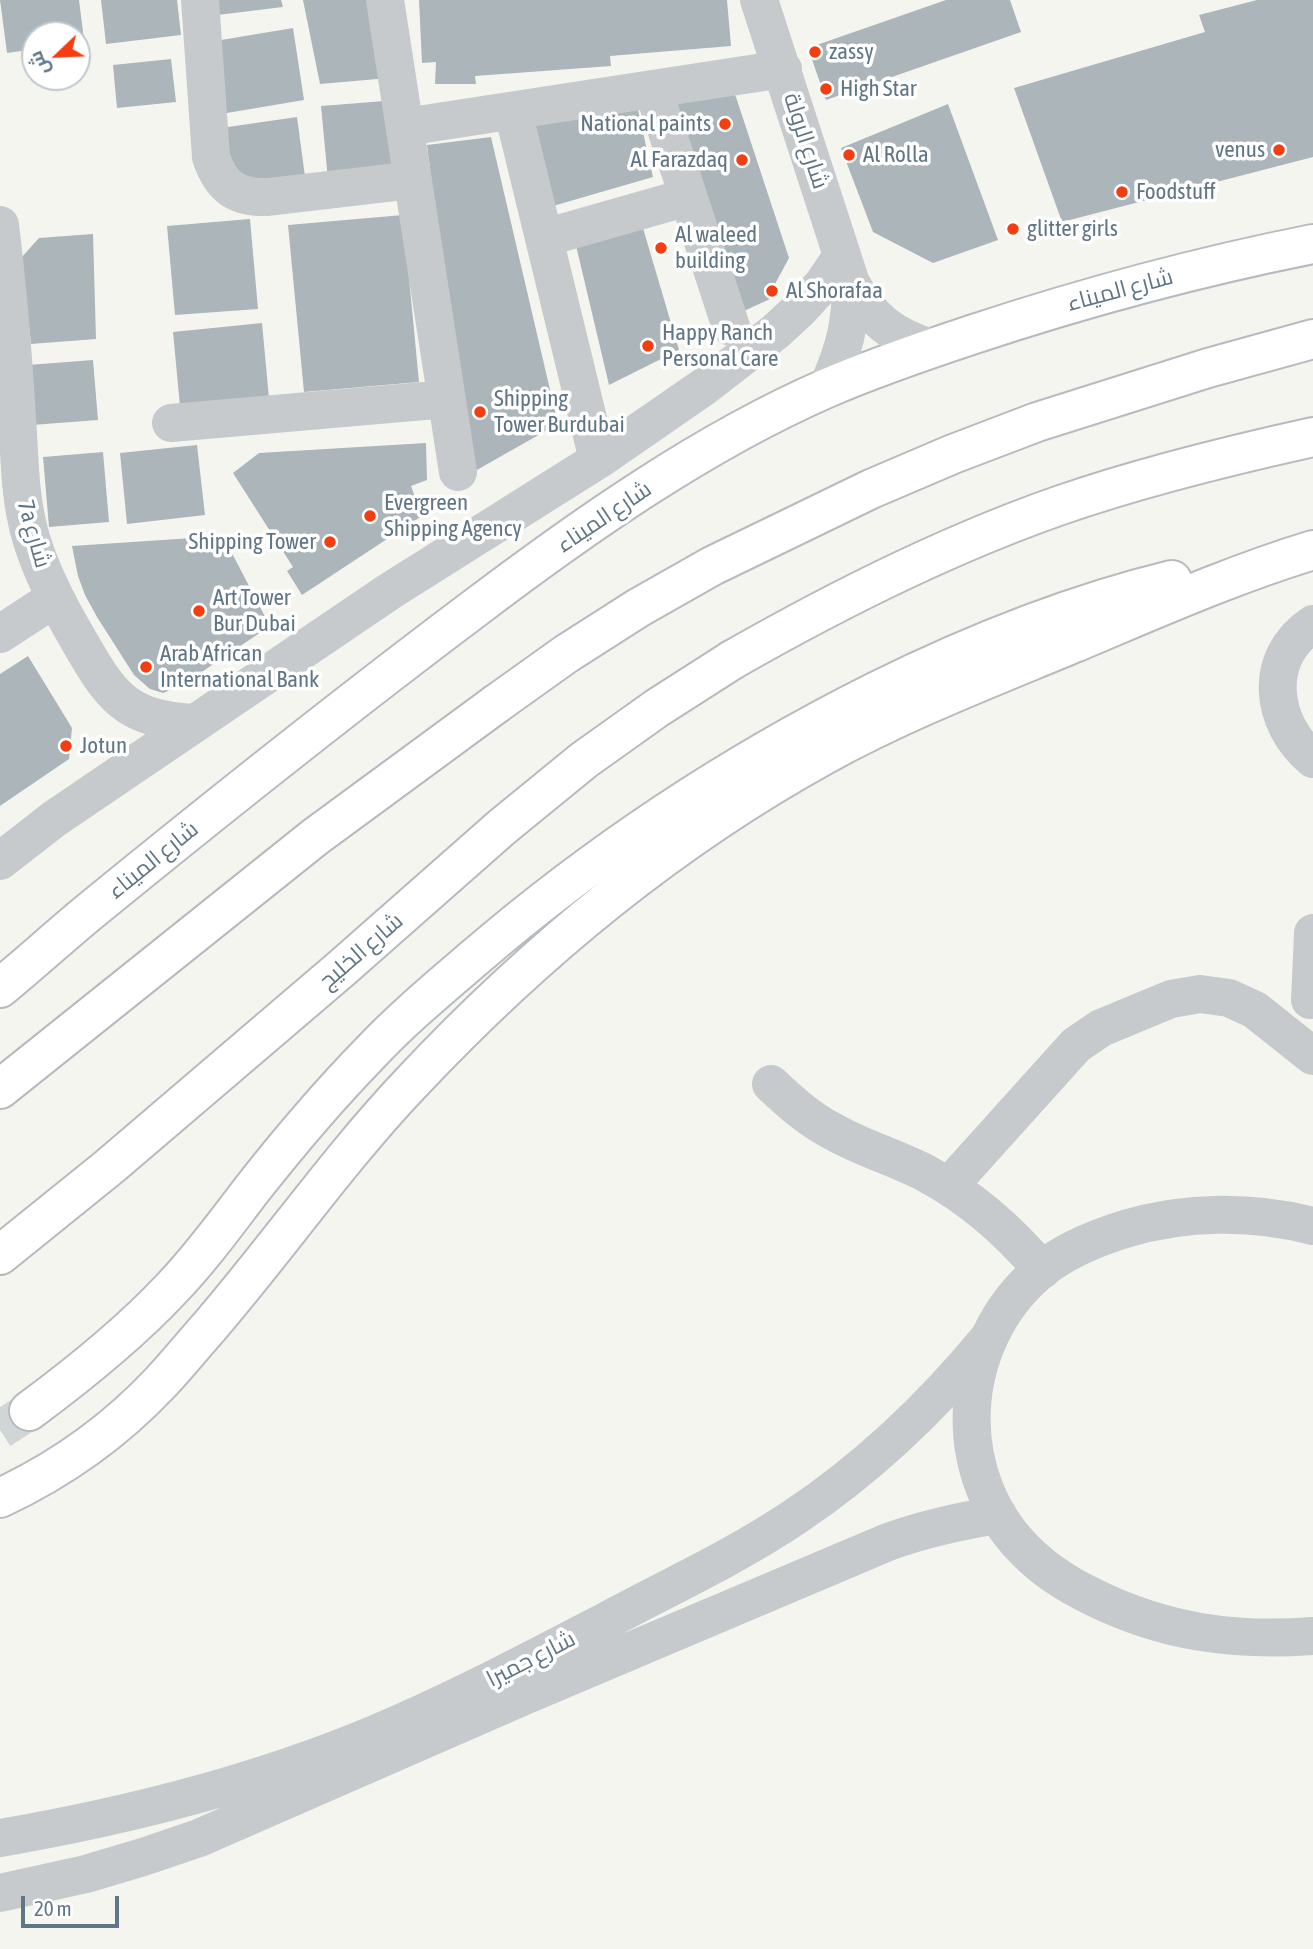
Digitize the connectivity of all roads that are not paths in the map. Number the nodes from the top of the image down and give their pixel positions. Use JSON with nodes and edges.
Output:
{"nodes":[{"id":1,"x":200,"y":0,"type":"edge"},
{"id":2,"x":385,"y":0,"type":"edge"},
{"id":3,"x":759,"y":0,"type":"edge"},
{"id":4,"x":783,"y":69,"type":"junction"},
{"id":5,"x":653,"y":89,"type":"junction"},
{"id":6,"x":513,"y":111,"type":"junction"},
{"id":7,"x":405,"y":127,"type":"junction"},
{"id":8,"x":413,"y":180,"type":"junction"},
{"id":9,"x":688,"y":197,"type":"junction"},
{"id":10,"x":0,"y":228,"type":"edge"},
{"id":11,"x":544,"y":237,"type":"junction"},
{"id":12,"x":1313,"y":244,"type":"edge"},
{"id":13,"x":846,"y":269,"type":"junction"},
{"id":14,"x":731,"y":327,"type":"dead end"},
{"id":15,"x":1313,"y":339,"type":"edge"},
{"id":16,"x":932,"y":348,"type":"junction"},
{"id":17,"x":827,"y":388,"type":"junction"},
{"id":18,"x":447,"y":399,"type":"junction"},
{"id":19,"x":171,"y":423,"type":"dead end"},
{"id":20,"x":1313,"y":437,"type":"edge"},
{"id":21,"x":598,"y":460,"type":"junction"},
{"id":22,"x":458,"y":472,"type":"dead end"},
{"id":23,"x":1298,"y":554,"type":"edge"},
{"id":24,"x":55,"y":598,"type":"junction"},
{"id":25,"x":1313,"y":624,"type":"edge"},
{"id":26,"x":0,"y":634,"type":"edge"},
{"id":27,"x":195,"y":723,"type":"junction"},
{"id":28,"x":1313,"y":759,"type":"edge"},
{"id":29,"x":0,"y":860,"type":"edge"},
{"id":30,"x":1313,"y":933,"type":"edge"},
{"id":31,"x":0,"y":988,"type":"edge"},
{"id":32,"x":1171,"y":999,"type":"junction"},
{"id":33,"x":1310,"y":1000,"type":"dead end"},
{"id":34,"x":1313,"y":1038,"type":"edge"},
{"id":35,"x":1313,"y":1056,"type":"edge"},
{"id":36,"x":771,"y":1084,"type":"dead end"},
{"id":37,"x":0,"y":1089,"type":"edge"},
{"id":38,"x":949,"y":1186,"type":"junction"},
{"id":39,"x":1313,"y":1226,"type":"edge"},
{"id":40,"x":0,"y":1255,"type":"edge"},
{"id":41,"x":1042,"y":1270,"type":"junction"},
{"id":42,"x":988,"y":1339,"type":"junction"},
{"id":43,"x":29,"y":1411,"type":"tunnel mouth"},
{"id":44,"x":0,"y":1498,"type":"edge"},
{"id":45,"x":998,"y":1515,"type":"junction"},
{"id":46,"x":1308,"y":1641,"type":"edge"},
{"id":47,"x":0,"y":1838,"type":"edge"},
{"id":48,"x":0,"y":1893,"type":"edge"}],
"edges":[{"from":1,"to":8,"type":"street"},
{"from":2,"to":7,"type":"street"},
{"from":3,"to":4,"type":"street","name":"شارع الرولة"},
{"from":4,"to":5,"type":"street"},
{"from":4,"to":13,"type":"street","name":"شارع الرولة"},
{"from":5,"to":6,"type":"street"},
{"from":5,"to":9,"type":"street"},
{"from":6,"to":7,"type":"street"},
{"from":6,"to":11,"type":"street"},
{"from":7,"to":8,"type":"street"},
{"from":8,"to":18,"type":"street"},
{"from":9,"to":11,"type":"street"},
{"from":9,"to":14,"type":"street"},
{"from":10,"to":24,"type":"street","name":"7a شارع"},
{"from":11,"to":21,"type":"street"},
{"from":12,"to":16,"type":"main road","name":"شارع الميناء"},
{"from":13,"to":16,"type":"street","name":"شارع الرولة"},
{"from":13,"to":17,"type":"street","name":"شارع الرولة"},
{"from":13,"to":21,"type":"street"},
{"from":15,"to":37,"type":"main road"},
{"from":16,"to":17,"type":"main road","name":"شارع الميناء"},
{"from":17,"to":31,"type":"main road","name":"شارع الميناء"},
{"from":18,"to":19,"type":"street"},
{"from":18,"to":22,"type":"street"},
{"from":20,"to":40,"type":"main road","name":"شارع الخليج"},
{"from":21,"to":27,"type":"street"},
{"from":23,"to":43,"type":"main road"},
{"from":23,"to":44,"type":"main road"},
{"from":24,"to":26,"type":"street"},
{"from":24,"to":27,"type":"street","name":"7a شارع"},
{"from":25,"to":28,"type":"street"},
{"from":27,"to":29,"type":"street"},
{"from":30,"to":33,"type":"street"},
{"from":32,"to":34,"type":"street"},
{"from":32,"to":35,"type":"street"},
{"from":32,"to":38,"type":"street"},
{"from":36,"to":38,"type":"street"},
{"from":38,"to":41,"type":"street"},
{"from":39,"to":41,"type":"street"},
{"from":41,"to":42,"type":"street"},
{"from":42,"to":45,"type":"street"},
{"from":42,"to":47,"type":"street","name":"شارع جميرا"},
{"from":45,"to":46,"type":"street"},
{"from":45,"to":48,"type":"street","name":"شارع جميرا"}]}
